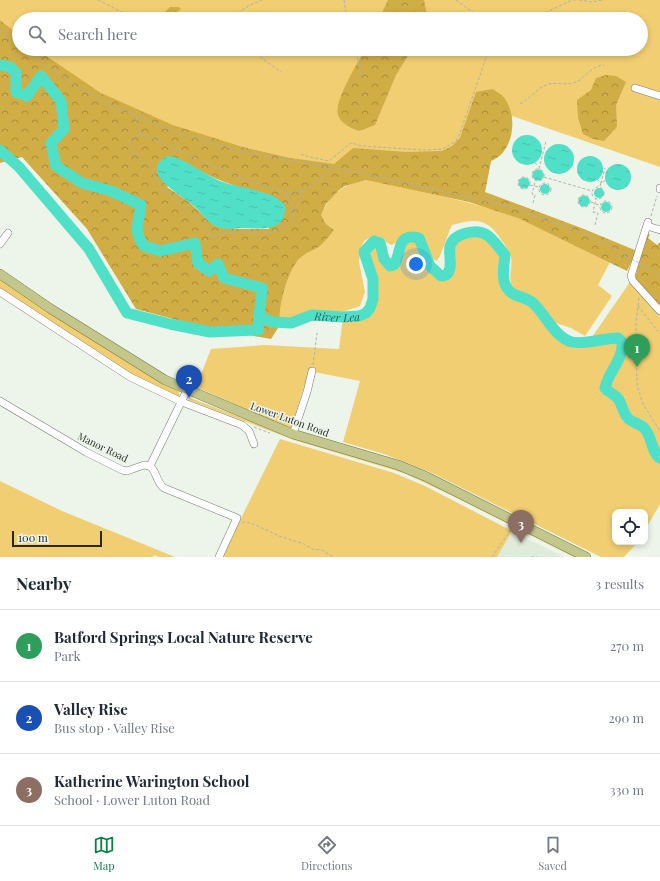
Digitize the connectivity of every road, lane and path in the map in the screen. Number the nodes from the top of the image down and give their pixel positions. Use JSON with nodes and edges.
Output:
{"nodes":[{"id":1,"x":98,"y":0,"type":"edge"},
{"id":2,"x":262,"y":0,"type":"edge"},
{"id":3,"x":344,"y":0,"type":"edge"},
{"id":4,"x":456,"y":0,"type":"edge"},
{"id":5,"x":579,"y":0,"type":"edge"},
{"id":6,"x":602,"y":0,"type":"edge"},
{"id":7,"x":121,"y":12,"type":"edge"},
{"id":8,"x":240,"y":12,"type":"edge"},
{"id":9,"x":346,"y":12,"type":"edge"},
{"id":10,"x":473,"y":12,"type":"edge"},
{"id":11,"x":547,"y":12,"type":"edge"},
{"id":12,"x":0,"y":30,"type":"edge"},
{"id":13,"x":12,"y":39,"type":"edge"},
{"id":14,"x":35,"y":56,"type":"edge"},
{"id":15,"x":259,"y":56,"type":"edge"},
{"id":16,"x":357,"y":56,"type":"edge"},
{"id":17,"x":487,"y":56,"type":"edge"},
{"id":18,"x":604,"y":65,"type":"dead end"},
{"id":19,"x":281,"y":72,"type":"dead end"},
{"id":20,"x":361,"y":77,"type":"dead end"},
{"id":21,"x":635,"y":88,"type":"dead end"},
{"id":22,"x":660,"y":96,"type":"edge"},
{"id":23,"x":520,"y":104,"type":"dead end"},
{"id":24,"x":136,"y":117,"type":"junction"},
{"id":25,"x":141,"y":134,"type":"junction"},
{"id":26,"x":546,"y":141,"type":"dead end"},
{"id":27,"x":301,"y":154,"type":"dead end"},
{"id":28,"x":535,"y":163,"type":"dead end"},
{"id":29,"x":331,"y":167,"type":"junction"},
{"id":30,"x":540,"y":168,"type":"junction"},
{"id":31,"x":605,"y":168,"type":"dead end"},
{"id":32,"x":544,"y":177,"type":"junction"},
{"id":33,"x":597,"y":179,"type":"dead end"},
{"id":34,"x":606,"y":180,"type":"dead end"},
{"id":35,"x":536,"y":181,"type":"junction"},
{"id":36,"x":601,"y":182,"type":"junction"},
{"id":37,"x":530,"y":185,"type":"junction"},
{"id":38,"x":534,"y":186,"type":"junction"},
{"id":39,"x":539,"y":187,"type":"junction"},
{"id":40,"x":600,"y":187,"type":"junction"},
{"id":41,"x":660,"y":189,"type":"edge"},
{"id":42,"x":303,"y":191,"type":"junction"},
{"id":43,"x":592,"y":191,"type":"junction"},
{"id":44,"x":286,"y":193,"type":"junction"},
{"id":45,"x":596,"y":199,"type":"junction"},
{"id":46,"x":590,"y":202,"type":"junction"},
{"id":47,"x":533,"y":203,"type":"dead end"},
{"id":48,"x":595,"y":204,"type":"junction"},
{"id":49,"x":600,"y":205,"type":"junction"},
{"id":50,"x":292,"y":218,"type":"junction"},
{"id":51,"x":648,"y":224,"type":"junction"},
{"id":52,"x":595,"y":225,"type":"dead end"},
{"id":53,"x":660,"y":230,"type":"edge"},
{"id":54,"x":8,"y":233,"type":"dead end"},
{"id":55,"x":0,"y":244,"type":"edge"},
{"id":56,"x":0,"y":274,"type":"edge"},
{"id":57,"x":660,"y":275,"type":"edge"},
{"id":58,"x":642,"y":291,"type":"junction"},
{"id":59,"x":0,"y":292,"type":"edge"},
{"id":60,"x":638,"y":306,"type":"junction"},
{"id":61,"x":660,"y":311,"type":"edge"},
{"id":62,"x":317,"y":334,"type":"dead end"},
{"id":63,"x":660,"y":334,"type":"edge"},
{"id":64,"x":312,"y":371,"type":"joint"},
{"id":65,"x":187,"y":390,"type":"junction"},
{"id":66,"x":0,"y":401,"type":"edge"},
{"id":67,"x":182,"y":402,"type":"junction"},
{"id":68,"x":242,"y":425,"type":"junction"},
{"id":69,"x":660,"y":431,"type":"edge"},
{"id":70,"x":272,"y":434,"type":"dead end"},
{"id":71,"x":293,"y":434,"type":"junction"},
{"id":72,"x":254,"y":444,"type":"dead end"},
{"id":73,"x":150,"y":466,"type":"junction"},
{"id":74,"x":237,"y":518,"type":"junction"},
{"id":75,"x":512,"y":528,"type":"dead end"},
{"id":76,"x":219,"y":557,"type":"edge"},
{"id":77,"x":332,"y":557,"type":"edge"},
{"id":78,"x":492,"y":557,"type":"edge"},
{"id":79,"x":531,"y":557,"type":"edge"},
{"id":80,"x":537,"y":557,"type":"edge"},
{"id":81,"x":586,"y":557,"type":"edge"}],
"edges":[{"from":1,"to":7,"type":"path"},
{"from":2,"to":8,"type":"path"},
{"from":3,"to":9,"type":"path"},
{"from":4,"to":10,"type":"path"},
{"from":5,"to":6,"type":"path"},
{"from":5,"to":11,"type":"path"},
{"from":12,"to":13,"type":"path"},
{"from":14,"to":24,"type":"path"},
{"from":15,"to":19,"type":"path"},
{"from":16,"to":20,"type":"path"},
{"from":17,"to":27,"type":"path"},
{"from":18,"to":23,"type":"path"},
{"from":21,"to":22,"type":"street"},
{"from":24,"to":25,"type":"path"},
{"from":24,"to":29,"type":"path"},
{"from":25,"to":44,"type":"path"},
{"from":25,"to":50,"type":"path"},
{"from":26,"to":30,"type":"path"},
{"from":28,"to":30,"type":"path"},
{"from":29,"to":42,"type":"path"},
{"from":29,"to":57,"type":"path","bridge":true},
{"from":30,"to":32,"type":"path"},
{"from":30,"to":35,"type":"path"},
{"from":31,"to":36,"type":"path"},
{"from":32,"to":35,"type":"path"},
{"from":32,"to":43,"type":"path"},
{"from":33,"to":36,"type":"path"},
{"from":34,"to":36,"type":"path"},
{"from":35,"to":38,"type":"path"},
{"from":36,"to":40,"type":"path"},
{"from":37,"to":37,"type":"path"},
{"from":37,"to":38,"type":"path"},
{"from":38,"to":39,"type":"path"},
{"from":38,"to":47,"type":"path"},
{"from":39,"to":39,"type":"path"},
{"from":40,"to":43,"type":"path"},
{"from":40,"to":45,"type":"path"},
{"from":41,"to":51,"type":"path"},
{"from":42,"to":44,"type":"path"},
{"from":42,"to":50,"type":"path"},
{"from":43,"to":45,"type":"path"},
{"from":44,"to":50,"type":"path"},
{"from":45,"to":48,"type":"path"},
{"from":46,"to":46,"type":"path"},
{"from":46,"to":48,"type":"path"},
{"from":48,"to":49,"type":"path"},
{"from":48,"to":52,"type":"path"},
{"from":49,"to":49,"type":"path"},
{"from":51,"to":53,"type":"street"},
{"from":51,"to":58,"type":"street"},
{"from":54,"to":55,"type":"street"},
{"from":56,"to":65,"type":"main road","name":"Lower Luton Road"},
{"from":58,"to":60,"type":"path"},
{"from":58,"to":61,"type":"street"},
{"from":59,"to":67,"type":"street"},
{"from":60,"to":63,"type":"path"},
{"from":60,"to":69,"type":"path"},
{"from":62,"to":64,"type":"path"},
{"from":64,"to":71,"type":"street"},
{"from":65,"to":67,"type":"street"},
{"from":65,"to":71,"type":"main road","name":"Lower Luton Road"},
{"from":66,"to":73,"type":"street","name":"Manor Road"},
{"from":67,"to":68,"type":"street"},
{"from":67,"to":73,"type":"street"},
{"from":68,"to":70,"type":"path"},
{"from":68,"to":72,"type":"street"},
{"from":71,"to":81,"type":"main road","name":"Lower Luton Road"},
{"from":73,"to":74,"type":"street"},
{"from":74,"to":76,"type":"street"},
{"from":74,"to":77,"type":"path"},
{"from":75,"to":78,"type":"path"},
{"from":79,"to":80,"type":"path"}]}
